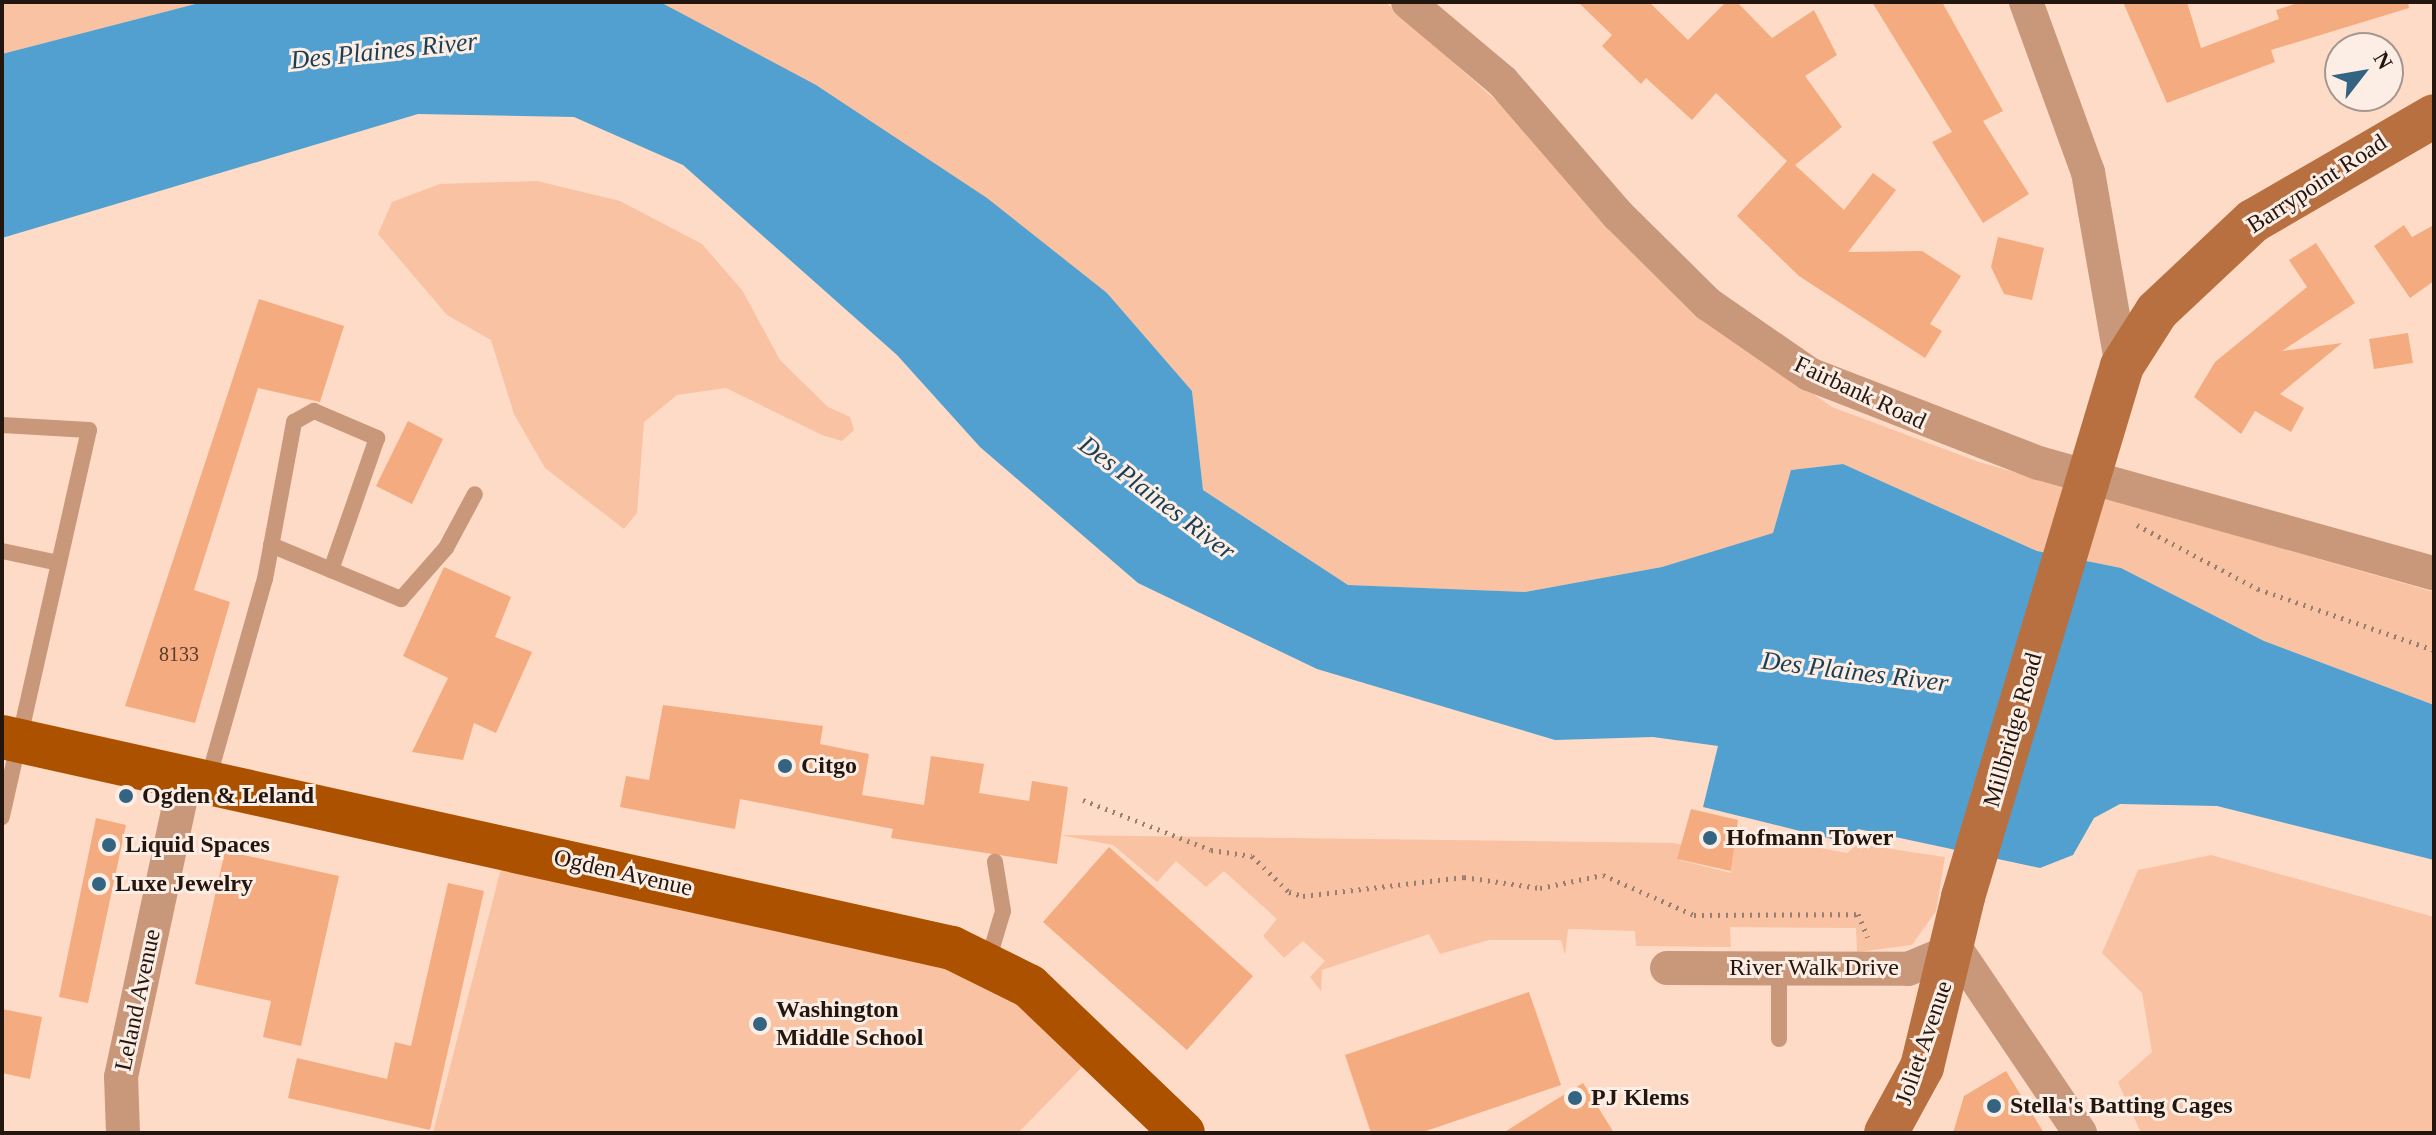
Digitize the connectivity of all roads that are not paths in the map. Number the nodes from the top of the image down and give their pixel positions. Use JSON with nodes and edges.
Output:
{"nodes":[{"id":1,"x":1408,"y":2,"type":"edge"},
{"id":2,"x":2026,"y":2,"type":"edge"},
{"id":3,"x":2434,"y":116,"type":"edge"},
{"id":4,"x":2122,"y":366,"type":"junction"},
{"id":5,"x":2,"y":425,"type":"edge"},
{"id":6,"x":475,"y":494,"type":"dead end"},
{"id":7,"x":2082,"y":494,"type":"junction"},
{"id":8,"x":271,"y":545,"type":"junction"},
{"id":9,"x":2,"y":551,"type":"edge"},
{"id":10,"x":59,"y":563,"type":"junction"},
{"id":11,"x":331,"y":570,"type":"junction"},
{"id":12,"x":2434,"y":573,"type":"edge"},
{"id":13,"x":10,"y":739,"type":"edge"},
{"id":14,"x":197,"y":777,"type":"junction"},
{"id":15,"x":2,"y":817,"type":"edge"},
{"id":16,"x":995,"y":862,"type":"dead end"},
{"id":17,"x":1956,"y":949,"type":"junction"},
{"id":18,"x":988,"y":961,"type":"junction"},
{"id":19,"x":1667,"y":968,"type":"dead end"},
{"id":20,"x":1779,"y":969,"type":"junction"},
{"id":21,"x":1779,"y":1039,"type":"dead end"},
{"id":22,"x":123,"y":1133,"type":"edge"},
{"id":23,"x":1183,"y":1133,"type":"edge"},
{"id":24,"x":1886,"y":1133,"type":"edge"},
{"id":25,"x":2080,"y":1133,"type":"edge"}],
"edges":[{"from":1,"to":7,"type":"street","name":"Fairbank Road"},
{"from":2,"to":4,"type":"street"},
{"from":3,"to":4,"type":"street","name":"Barrypoint Road"},
{"from":4,"to":7,"type":"street","name":"Barrypoint Road"},
{"from":5,"to":10,"type":"lane"},
{"from":6,"to":11,"type":"lane"},
{"from":7,"to":12,"type":"street","name":"Fairbank Road"},
{"from":7,"to":17,"type":"street","name":"Millbridge Road"},
{"from":8,"to":11,"type":"lane"},
{"from":8,"to":11,"type":"lane"},
{"from":8,"to":14,"type":"lane"},
{"from":9,"to":10,"type":"lane"},
{"from":10,"to":13,"type":"lane"},
{"from":13,"to":14,"type":"main road","name":"Ogden Avenue"},
{"from":13,"to":15,"type":"lane"},
{"from":14,"to":18,"type":"main road","name":"Ogden Avenue"},
{"from":14,"to":22,"type":"street","name":"Leland Avenue"},
{"from":16,"to":18,"type":"lane"},
{"from":17,"to":20,"type":"street","name":"River Walk Drive"},
{"from":17,"to":24,"type":"street","name":"Joliet Avenue"},
{"from":17,"to":25,"type":"street"},
{"from":18,"to":23,"type":"main road","name":"Ogden Avenue"},
{"from":19,"to":20,"type":"street","name":"River Walk Drive"},
{"from":20,"to":21,"type":"lane"}]}
